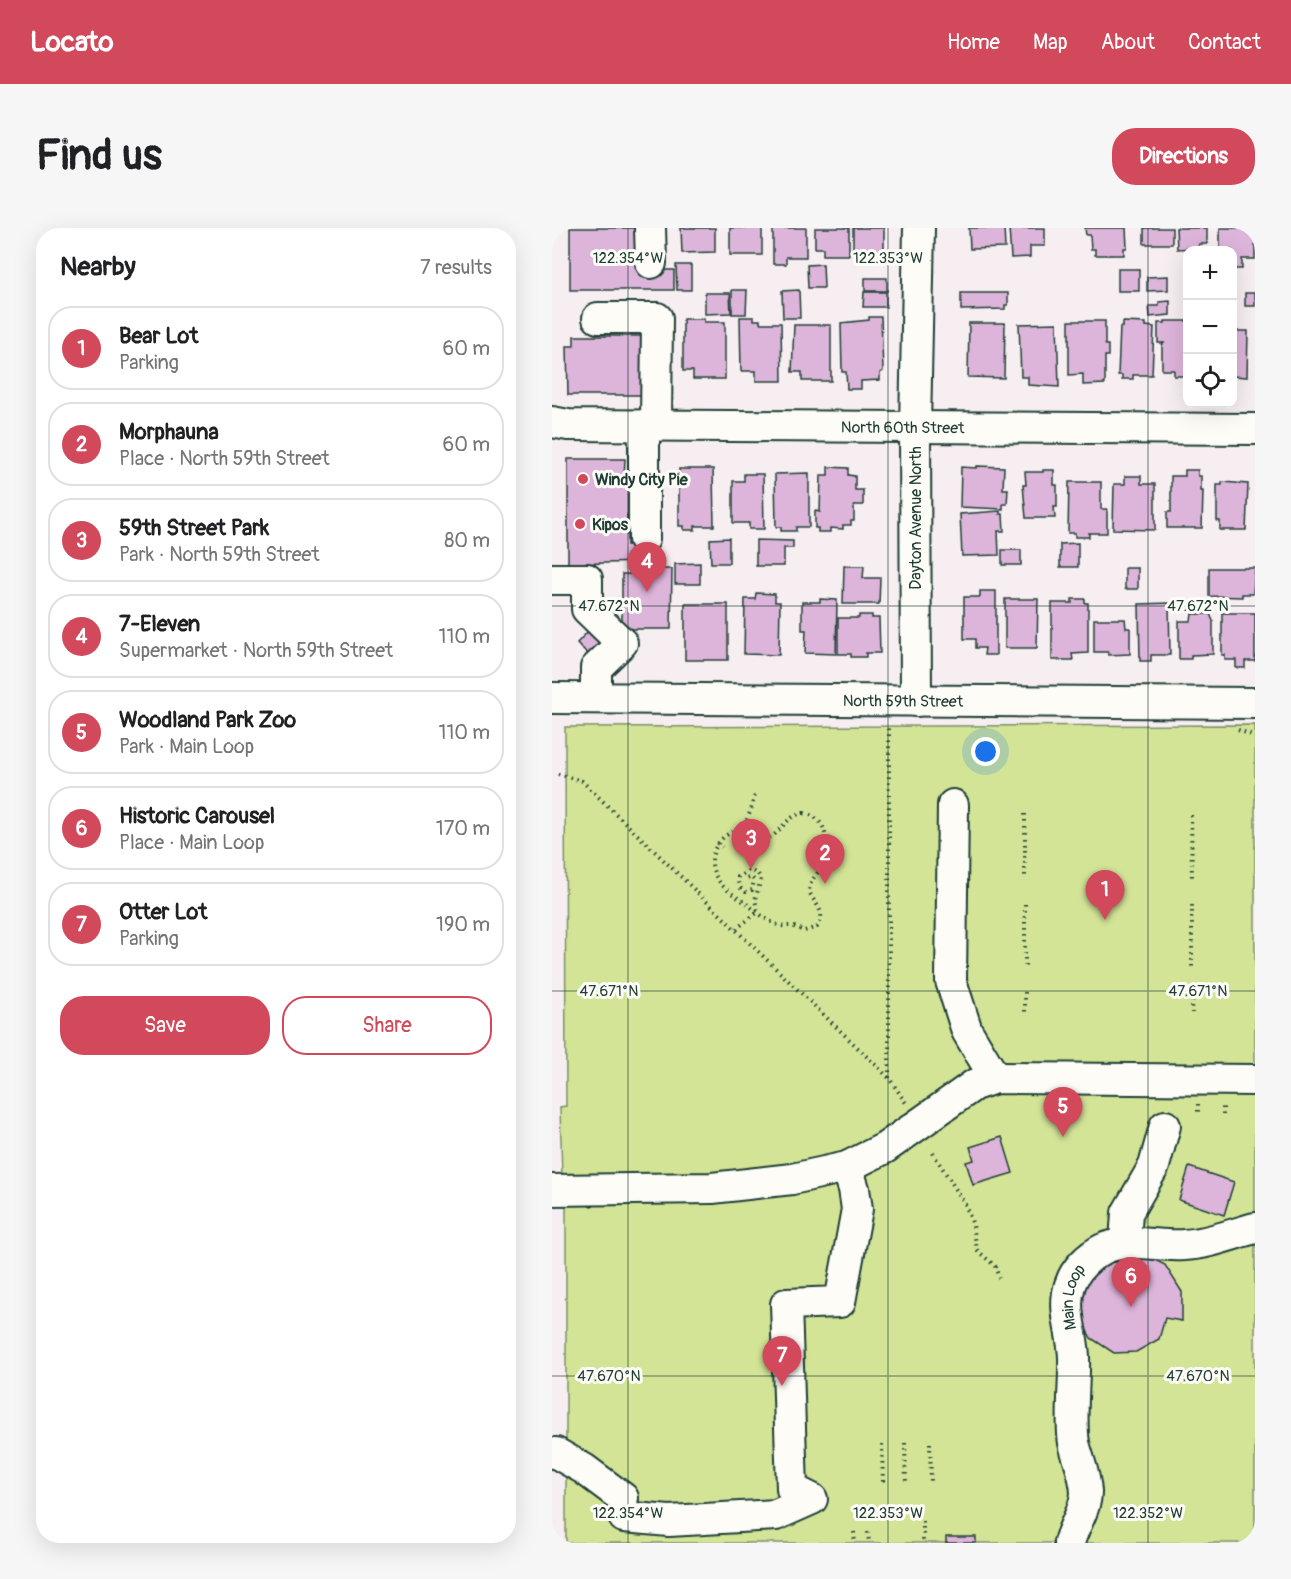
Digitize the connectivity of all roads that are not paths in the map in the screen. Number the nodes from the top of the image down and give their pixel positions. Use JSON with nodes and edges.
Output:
{"nodes":[{"id":1,"x":650,"y":228,"type":"edge"},
{"id":2,"x":919,"y":228,"type":"edge"},
{"id":3,"x":651,"y":263,"type":"dead end"},
{"id":4,"x":598,"y":318,"type":"dead end"},
{"id":5,"x":552,"y":422,"type":"edge"},
{"id":6,"x":650,"y":425,"type":"junction"},
{"id":7,"x":915,"y":428,"type":"junction"},
{"id":8,"x":1255,"y":429,"type":"edge"},
{"id":9,"x":644,"y":539,"type":"dead end"},
{"id":10,"x":552,"y":579,"type":"edge"},
{"id":11,"x":552,"y":698,"type":"edge"},
{"id":12,"x":596,"y":698,"type":"junction"},
{"id":13,"x":916,"y":701,"type":"junction"},
{"id":14,"x":1255,"y":703,"type":"edge"},
{"id":15,"x":953,"y":805,"type":"dead end"},
{"id":16,"x":995,"y":1078,"type":"junction"},
{"id":17,"x":1255,"y":1080,"type":"edge"},
{"id":18,"x":1165,"y":1126,"type":"dead end"},
{"id":19,"x":847,"y":1167,"type":"junction"},
{"id":20,"x":559,"y":1190,"type":"edge"},
{"id":21,"x":1255,"y":1228,"type":"edge"},
{"id":22,"x":1125,"y":1242,"type":"junction"},
{"id":23,"x":552,"y":1453,"type":"edge"},
{"id":24,"x":1069,"y":1543,"type":"edge"}],
"edges":[{"from":1,"to":3,"type":"street"},
{"from":2,"to":7,"type":"street","name":"Dayton Avenue North"},
{"from":4,"to":6,"type":"street"},
{"from":5,"to":6,"type":"street","name":"North 60th Street"},
{"from":6,"to":7,"type":"street","name":"North 60th Street"},
{"from":6,"to":9,"type":"street"},
{"from":7,"to":8,"type":"street","name":"North 60th Street"},
{"from":7,"to":13,"type":"street","name":"Dayton Avenue North"},
{"from":10,"to":12,"type":"street"},
{"from":11,"to":12,"type":"street","name":"North 59th Street"},
{"from":12,"to":13,"type":"street","name":"North 59th Street"},
{"from":13,"to":14,"type":"street","name":"North 59th Street"},
{"from":15,"to":16,"type":"street"},
{"from":16,"to":17,"type":"street"},
{"from":16,"to":19,"type":"street"},
{"from":18,"to":22,"type":"street"},
{"from":19,"to":20,"type":"street"},
{"from":19,"to":23,"type":"street"},
{"from":21,"to":22,"type":"street","name":"Main Loop"},
{"from":22,"to":24,"type":"street","name":"Main Loop"}]}
